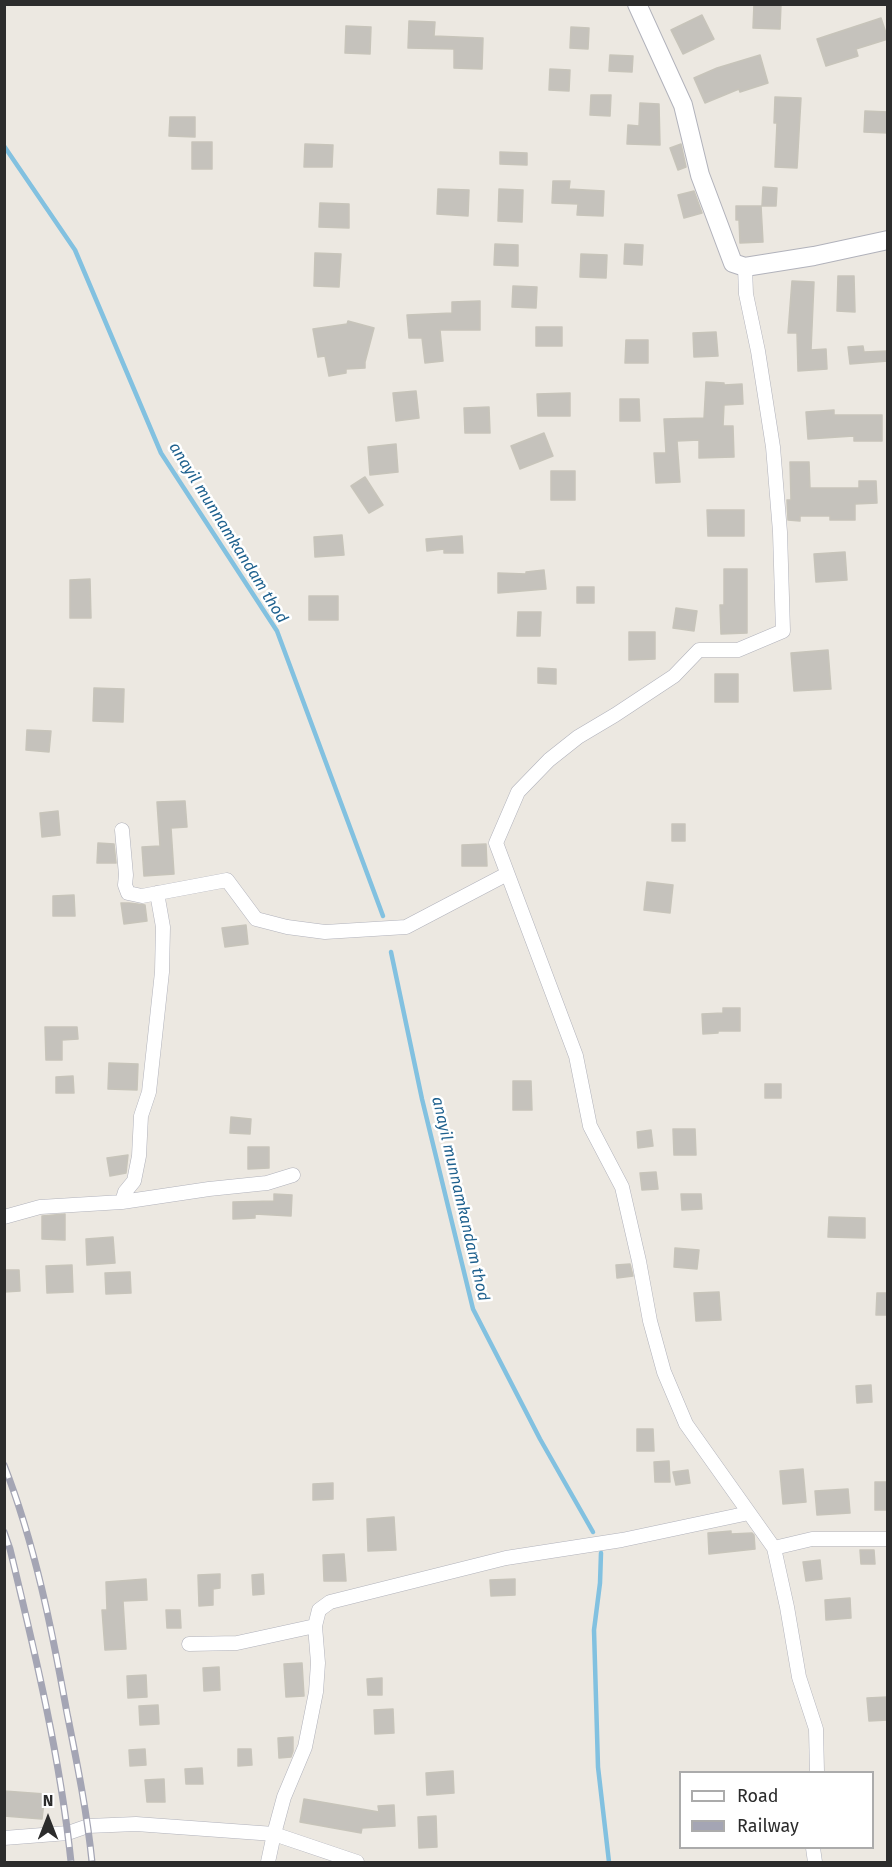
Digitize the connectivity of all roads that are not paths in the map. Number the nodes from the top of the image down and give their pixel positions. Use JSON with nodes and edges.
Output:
{"nodes":[{"id":1,"x":637,"y":4,"type":"edge"},
{"id":2,"x":888,"y":240,"type":"edge"},
{"id":3,"x":745,"y":267,"type":"junction"},
{"id":4,"x":122,"y":830,"type":"dead end"},
{"id":5,"x":507,"y":874,"type":"junction"},
{"id":6,"x":157,"y":893,"type":"junction"},
{"id":7,"x":293,"y":1175,"type":"dead end"},
{"id":8,"x":122,"y":1202,"type":"junction"},
{"id":9,"x":4,"y":1217,"type":"edge"},
{"id":10,"x":749,"y":1513,"type":"junction"},
{"id":11,"x":888,"y":1539,"type":"edge"},
{"id":12,"x":774,"y":1548,"type":"junction"},
{"id":13,"x":315,"y":1626,"type":"junction"},
{"id":14,"x":189,"y":1644,"type":"dead end"},
{"id":15,"x":817,"y":1771,"type":"edge"},
{"id":16,"x":274,"y":1834,"type":"junction"},
{"id":17,"x":4,"y":1838,"type":"edge"},
{"id":18,"x":268,"y":1863,"type":"edge"},
{"id":19,"x":357,"y":1863,"type":"edge"}],
"edges":[{"from":1,"to":3,"type":"main road"},
{"from":2,"to":3,"type":"main road"},
{"from":3,"to":5,"type":"street"},
{"from":4,"to":6,"type":"street"},
{"from":5,"to":6,"type":"street"},
{"from":5,"to":10,"type":"street"},
{"from":6,"to":8,"type":"street"},
{"from":7,"to":8,"type":"street"},
{"from":8,"to":9,"type":"street"},
{"from":10,"to":12,"type":"street"},
{"from":10,"to":13,"type":"street"},
{"from":11,"to":12,"type":"street"},
{"from":12,"to":15,"type":"street"},
{"from":13,"to":14,"type":"street"},
{"from":13,"to":16,"type":"street"},
{"from":16,"to":17,"type":"street"},
{"from":16,"to":18,"type":"street"},
{"from":16,"to":19,"type":"street"}]}
